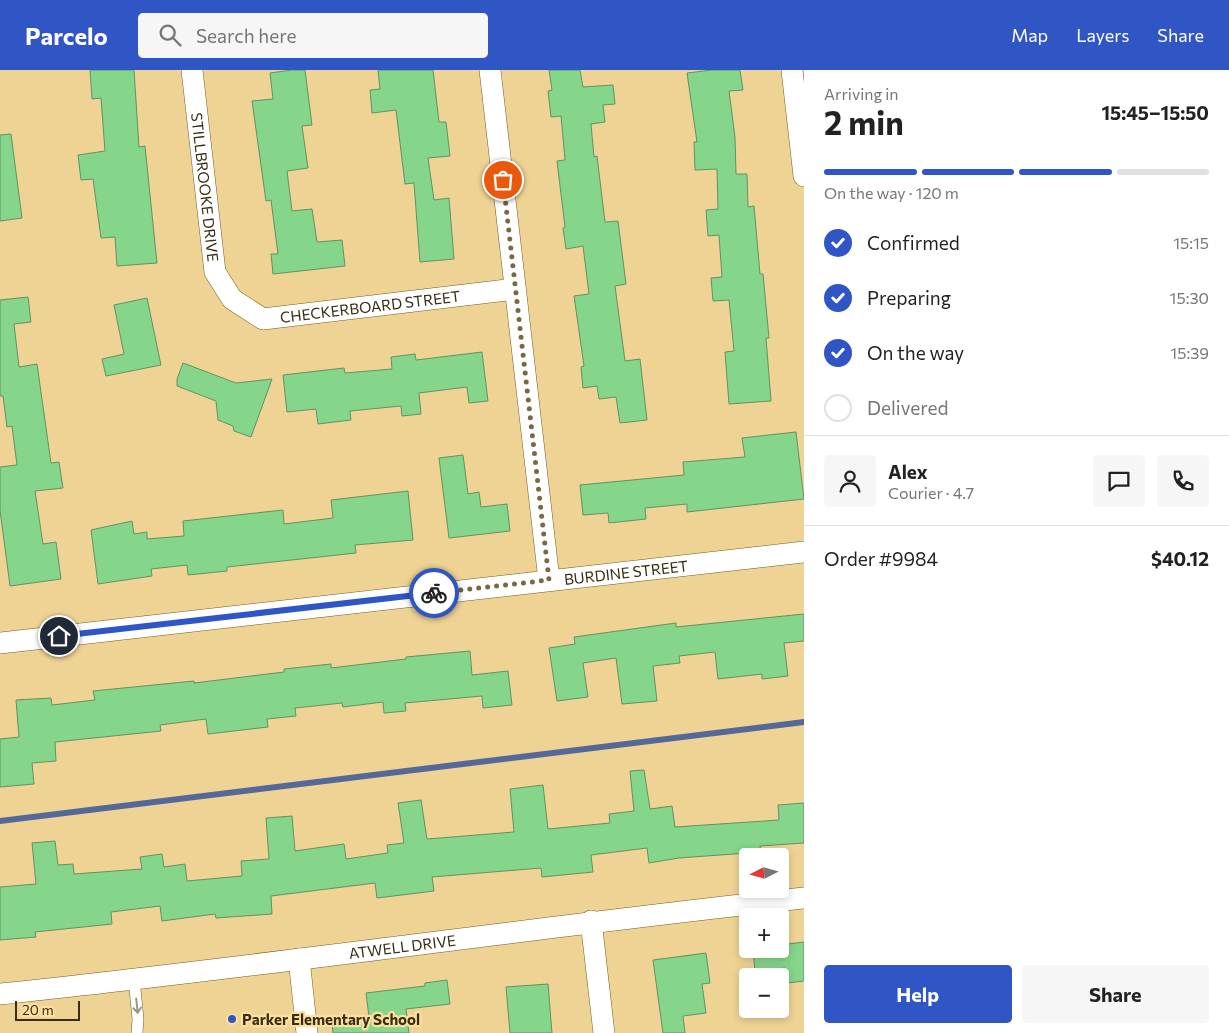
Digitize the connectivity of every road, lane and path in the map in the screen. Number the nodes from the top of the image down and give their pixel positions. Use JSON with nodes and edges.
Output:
{"nodes":[{"id":1,"x":192,"y":70,"type":"edge"},
{"id":2,"x":490,"y":70,"type":"edge"},
{"id":3,"x":792,"y":70,"type":"edge"},
{"id":4,"x":804,"y":176,"type":"edge"},
{"id":5,"x":515,"y":289,"type":"junction"},
{"id":6,"x":232,"y":298,"type":"joint"},
{"id":7,"x":804,"y":552,"type":"edge"},
{"id":8,"x":549,"y":580,"type":"junction"},
{"id":9,"x":0,"y":643,"type":"edge"},
{"id":10,"x":804,"y":898,"type":"edge"},
{"id":11,"x":591,"y":921,"type":"junction"},
{"id":12,"x":299,"y":959,"type":"junction"},
{"id":13,"x":134,"y":979,"type":"junction"},
{"id":14,"x":0,"y":994,"type":"edge"},
{"id":15,"x":137,"y":1033,"type":"edge"},
{"id":16,"x":307,"y":1033,"type":"edge"},
{"id":17,"x":604,"y":1033,"type":"edge"}],
"edges":[{"from":1,"to":6,"type":"street","name":"STILLBROOKE DRIVE"},
{"from":2,"to":5,"type":"street"},
{"from":3,"to":4,"type":"street"},
{"from":5,"to":6,"type":"street","name":"CHECKERBOARD STREET"},
{"from":5,"to":8,"type":"street"},
{"from":7,"to":8,"type":"street","name":"BURDINE STREET"},
{"from":8,"to":9,"type":"street","name":"BURDINE STREET"},
{"from":10,"to":11,"type":"street","name":"ATWELL DRIVE"},
{"from":11,"to":12,"type":"street","name":"ATWELL DRIVE"},
{"from":11,"to":17,"type":"street"},
{"from":12,"to":13,"type":"street","name":"ATWELL DRIVE"},
{"from":12,"to":16,"type":"street"},
{"from":13,"to":14,"type":"street","name":"ATWELL DRIVE"},
{"from":13,"to":15,"type":"lane","one_way":true}]}
